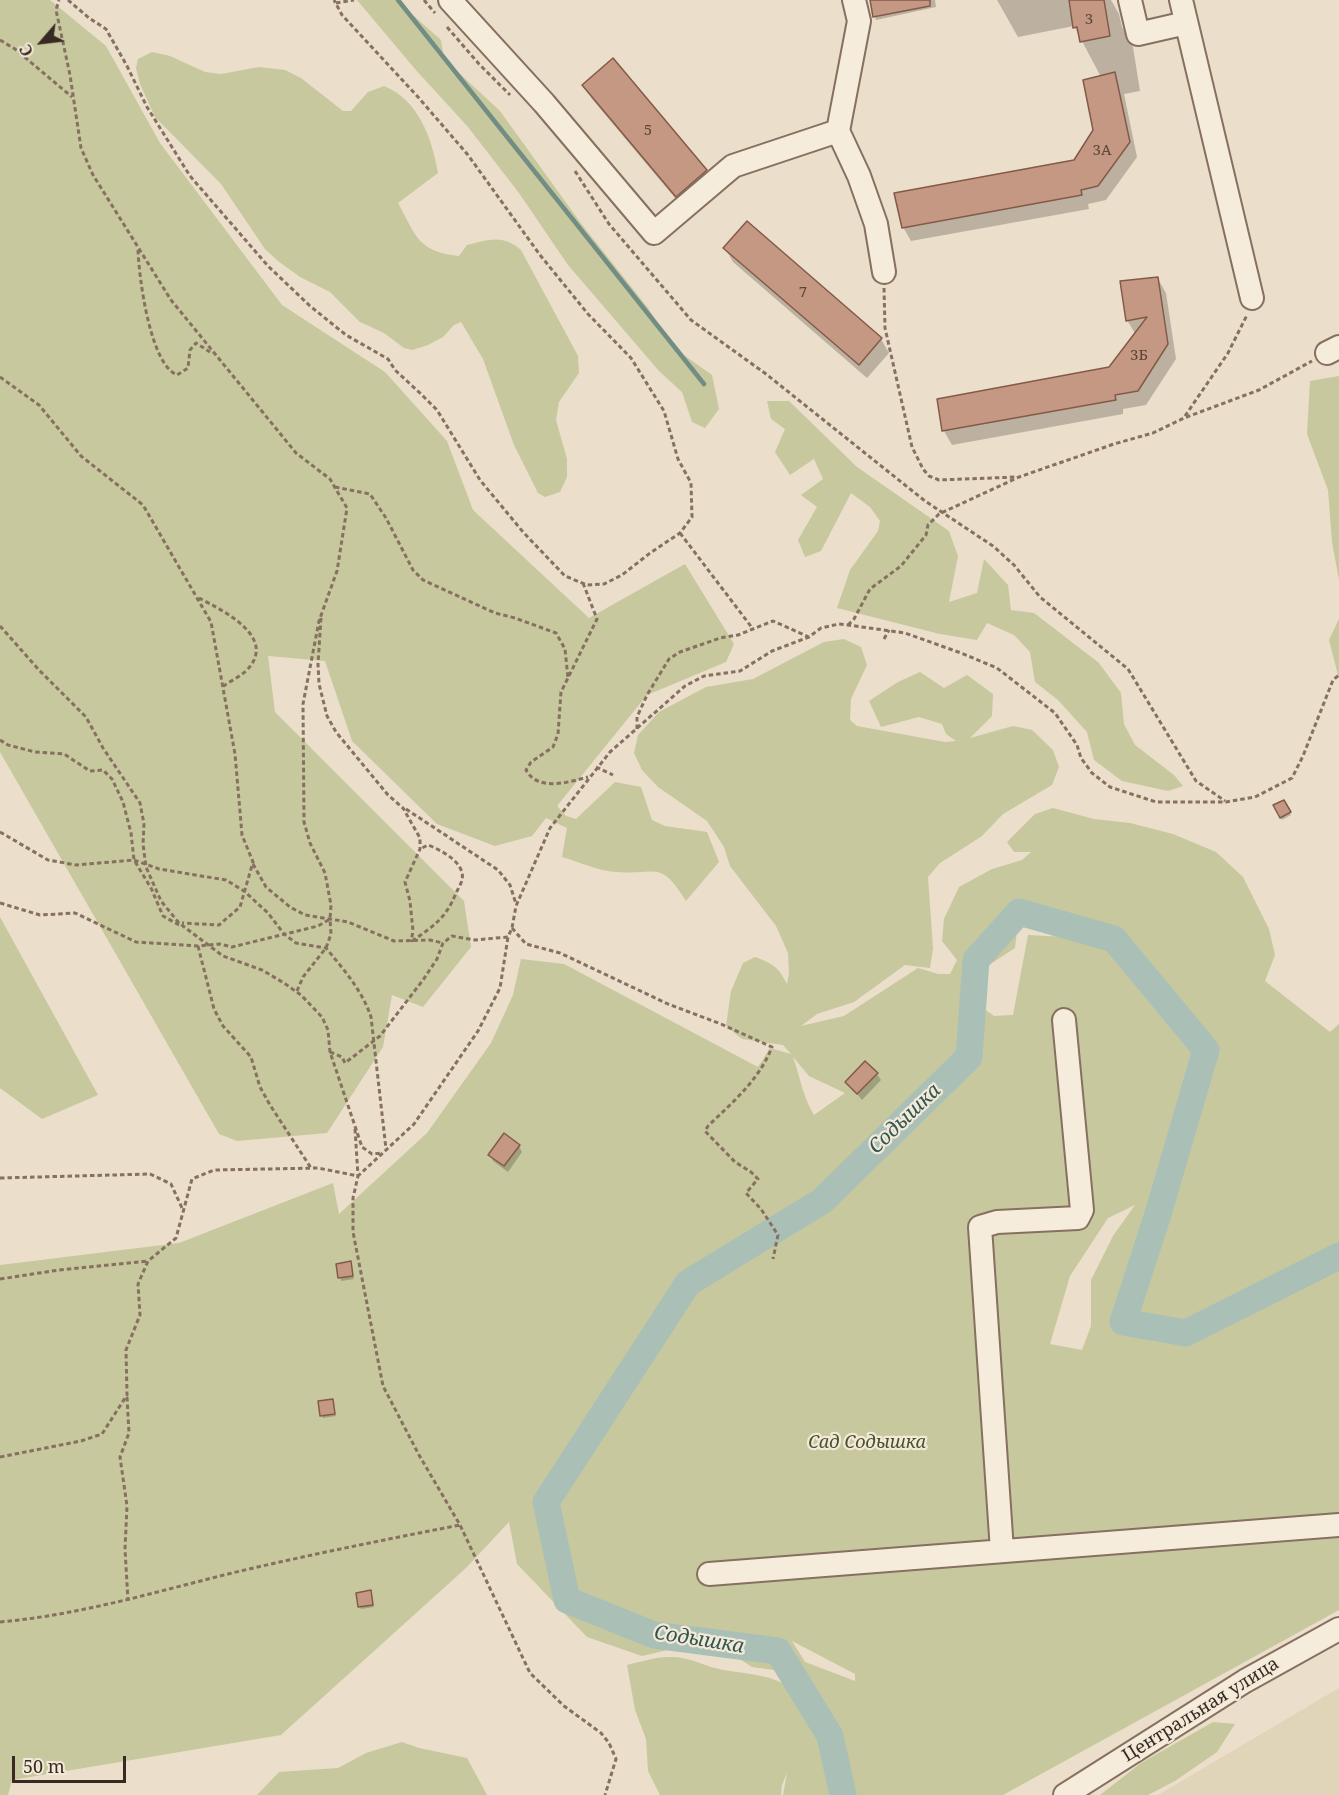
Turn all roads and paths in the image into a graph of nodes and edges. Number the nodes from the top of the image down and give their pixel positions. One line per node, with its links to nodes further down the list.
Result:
1 (59, 0): 14 (path)
2 (68, 0): 28 (path)
3 (354, 0): 8 (path)
4 (424, 0): 9 (path)
5 (854, 0): 15 (street)
6 (1130, 0): 10 (street)
7 (1181, 0): 10 (street)
8 (335, 1): 27 (path)
9 (444, 8): 15 (street)
10 (1186, 23): 19 (street)
11 (445, 24): 13 (path)
12 (0, 40): 14 (path)
13 (511, 97)
14 (73, 98): 17 (path)
15 (838, 131): 18 (street)
16 (570, 164): 26 (path)
17 (138, 249): 21 (path); 21 (path)
18 (884, 272): 24 (path)
19 (1252, 298): 23 (path)
20 (1333, 350): 23 (path)
21 (214, 355): 25 (path)
22 (0, 377): 29 (path)
23 (1184, 418): 24 (path)
24 (1019, 477): 26 (path)
25 (334, 487): 30 (path); 38 (path)
26 (942, 512): 31 (path); 45 (path)
27 (680, 533): 28 (path); 33 (path)
28 (583, 583): 38 (path)
29 (197, 597): 39 (path); 39 (path)
30 (321, 614): 46 (path); 55 (path)
31 (848, 625): 34 (path); 35 (path)
32 (0, 626): 51 (path)
33 (753, 629): 35 (path); 40 (path)
34 (889, 630): 36 (path); 45 (path)
35 (809, 637): 40 (path)
36 (884, 639)
37 (1339, 675): 45 (path)
38 (568, 678): 44 (path)
39 (222, 687): 50 (path)
40 (637, 729): 42 (path)
41 (0, 740): 49 (path)
42 (596, 767): 43 (path); 44 (path)
43 (613, 775)
44 (588, 777): 54 (path)
45 (1226, 802)
46 (403, 808): 48 (path); 54 (path)
47 (0, 832): 49 (path)
48 (420, 849): 61 (path); 61 (path)
49 (134, 860): 51 (path); 58 (path)
50 (253, 862): 52 (path); 55 (path)
51 (146, 864): 52 (path); 56 (path)
52 (244, 891): 56 (path); 59 (path)
53 (0, 903): 64 (path)
54 (516, 906): 57 (path)
55 (330, 919): 59 (path); 61 (path); 65 (path)
56 (179, 923): 58 (path)
57 (512, 928): 60 (path); 76 (path)
58 (189, 931): 63 (path)
59 (284, 934): 63 (path); 65 (path)
60 (508, 937): 62 (path); 71 (path)
61 (411, 942): 62 (path)
62 (443, 943): 68 (path)
63 (208, 945): 64 (path); 66 (path)
64 (198, 946): 72 (path)
65 (326, 948): 66 (path); 68 (path)
66 (296, 992): 69 (path)
67 (1064, 1020): 83 (street)
68 (373, 1042): 69 (path); 71 (path)
69 (330, 1052): 70 (path)
70 (355, 1129): 71 (path); 73 (path)
71 (385, 1151): 73 (path)
72 (312, 1168): 73 (path); 75 (path)
73 (358, 1176): 81 (path)
74 (0, 1178): 75 (path)
75 (183, 1209): 77 (path)
76 (773, 1259)
77 (148, 1261): 78 (path); 79 (path)
78 (0, 1279)
79 (127, 1395): 80 (path); 85 (path)
80 (0, 1457)
81 (460, 1525): 85 (path); 88 (path)
82 (1339, 1525): 83 (street)
83 (1002, 1551): 84 (street)
84 (709, 1574)
85 (128, 1601): 86 (path)
86 (0, 1623)
87 (1339, 1629): 89 (street, Центральная улица)
88 (605, 1795)
89 (1065, 1795)

